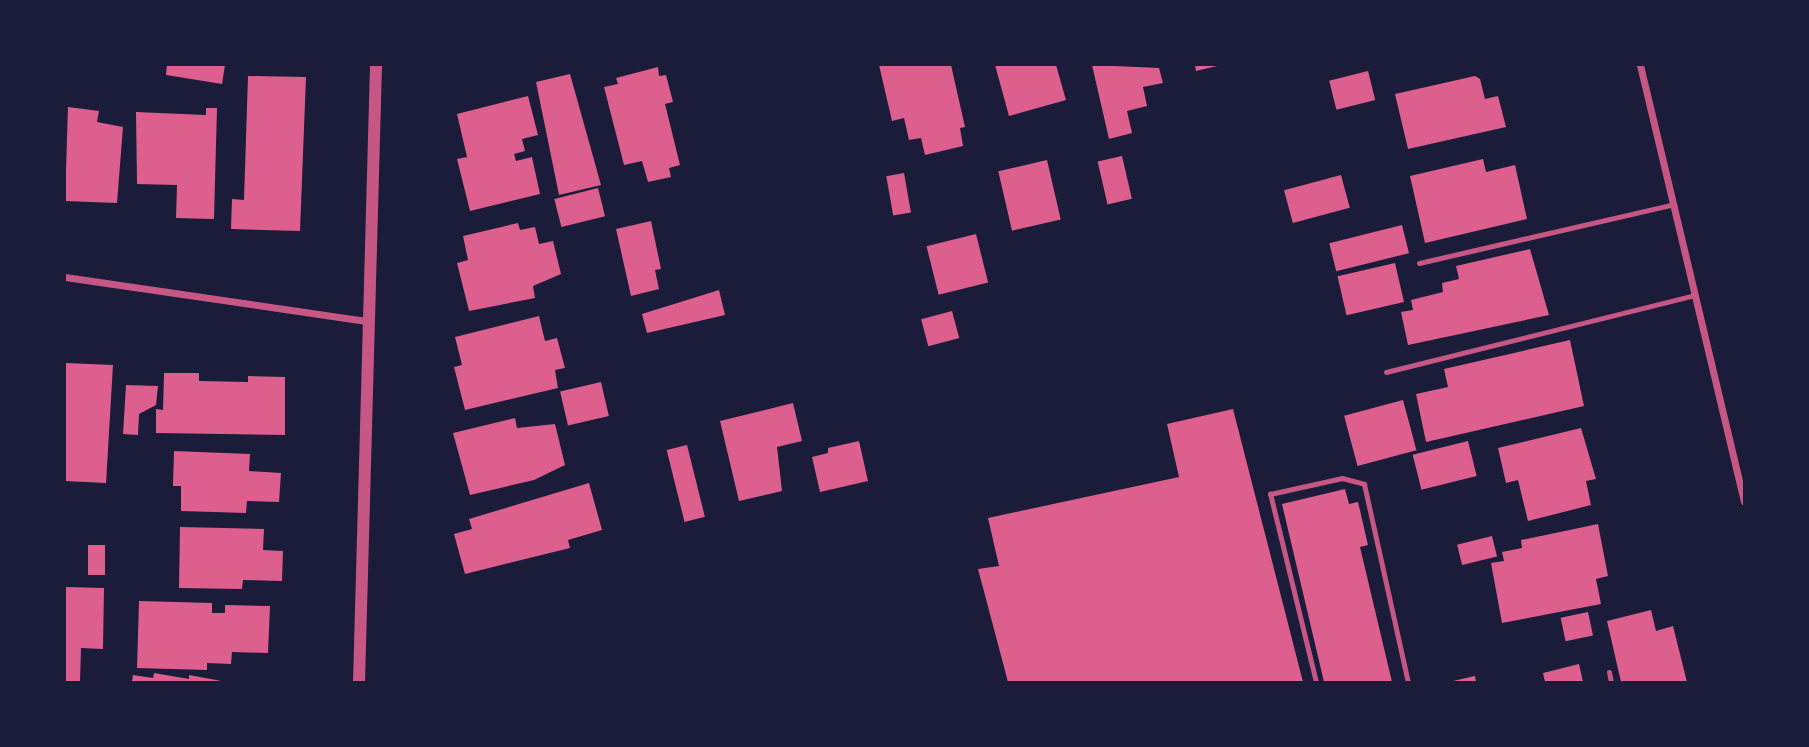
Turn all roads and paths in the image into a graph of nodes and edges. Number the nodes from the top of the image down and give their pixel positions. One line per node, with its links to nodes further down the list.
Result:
1 (376, 65): 7 (street)
2 (1640, 65): 3 (street)
3 (1674, 204): 4 (lane); 6 (street)
4 (1419, 263)
5 (65, 277): 7 (street)
6 (1695, 295): 8 (lane); 9 (street)
7 (368, 321): 11 (street)
8 (1386, 372)
9 (1744, 502)
10 (1609, 672): 14 (lane)
11 (359, 682)
12 (1316, 682): 13 (lane)
13 (1408, 682)
14 (1611, 682)

